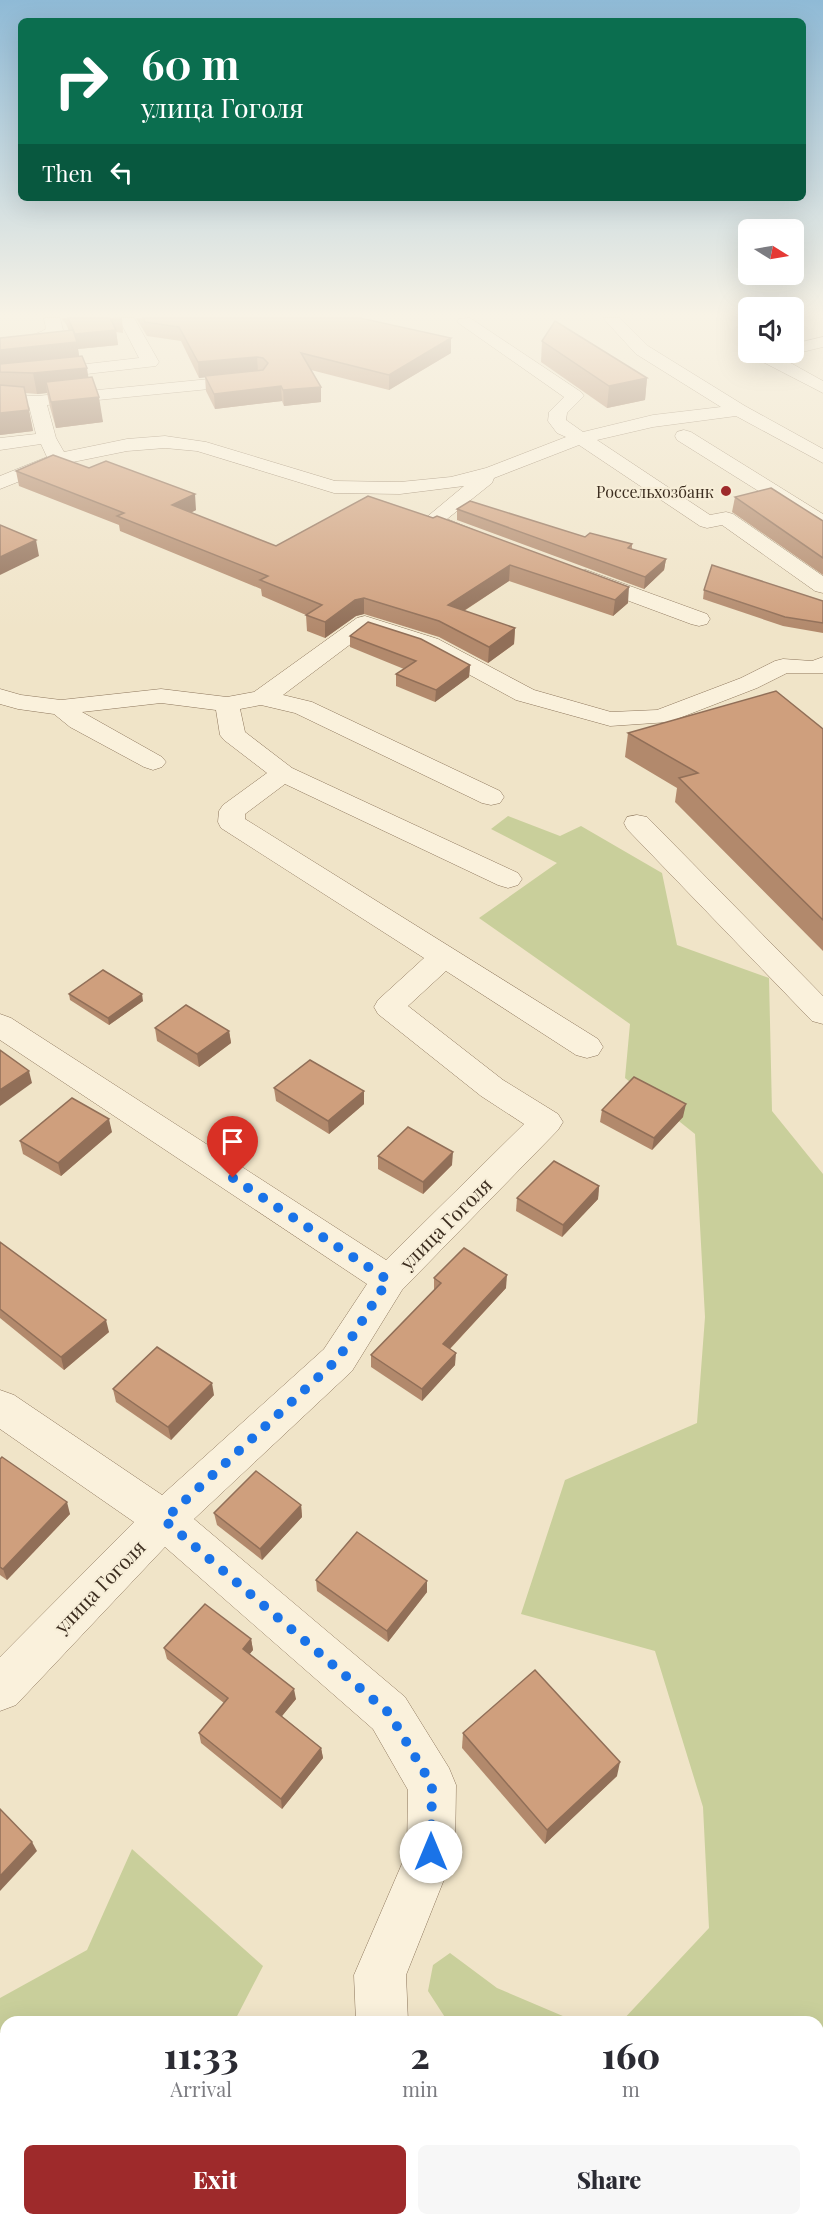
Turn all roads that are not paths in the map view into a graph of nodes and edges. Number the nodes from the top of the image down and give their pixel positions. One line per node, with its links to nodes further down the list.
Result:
1 (43, 422): 6 (street)
2 (556, 422): 7 (street)
3 (649, 422): 7 (street)
4 (760, 422): 9 (street)
5 (684, 436): 13 (street)
6 (47, 438): 8 (street); 10 (street)
7 (581, 438): 11 (street); 16 (street)
8 (0, 444)
9 (823, 458)
10 (58, 459): 11 (street); 12 (street)
11 (493, 472): 14 (street)
12 (0, 483)
13 (823, 524)
14 (488, 542)
15 (566, 570): 17 (street)
16 (823, 586)
17 (699, 619)
18 (821, 669): 20 (street)
19 (0, 696): 22 (street)
20 (261, 698): 21 (street); 25 (street)
21 (227, 704): 22 (street); 24 (street)
22 (61, 707): 23 (street)
23 (153, 762)
24 (283, 773): 27 (street); 28 (street)
25 (491, 796)
26 (637, 823): 29 (street)
27 (508, 879)
28 (444, 956): 31 (street); 32 (street, улица Гоголя)
29 (823, 1014)
30 (0, 1025): 32 (street)
31 (587, 1047)
32 (388, 1280): 34 (street, улица Гоголя)
33 (0, 1407): 34 (street)
34 (164, 1520): 35 (street, улица Гоголя); 36 (street)
35 (0, 1689)
36 (382, 2016)

